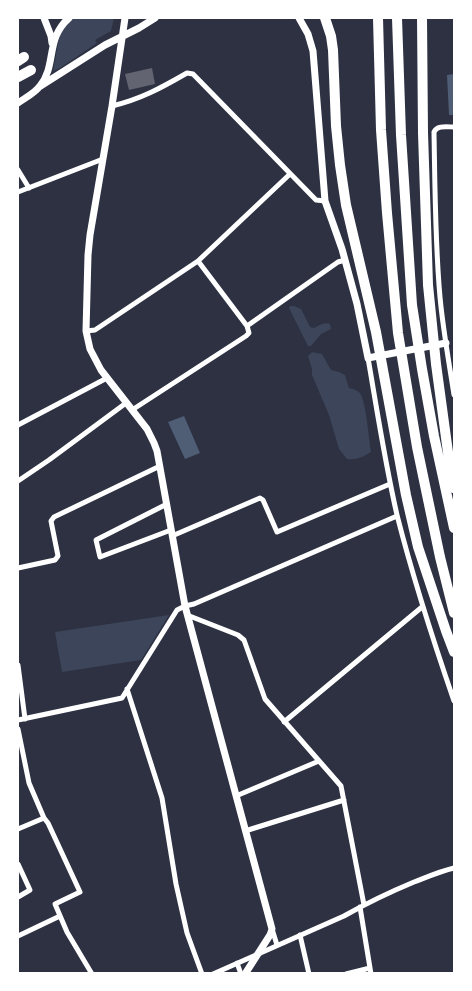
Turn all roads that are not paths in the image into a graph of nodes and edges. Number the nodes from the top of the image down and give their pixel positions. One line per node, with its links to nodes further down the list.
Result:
1 (44, 18): 11 (street)
2 (69, 18): 11 (street)
3 (124, 18): 10 (street)
4 (154, 18): 10 (street)
5 (299, 18): 23 (street)
6 (325, 18): 49 (highway)
7 (378, 18): 47 (highway)
8 (397, 18): 42 (highway)
9 (422, 18): 39 (highway)
10 (122, 36): 14 (street); 16 (street)
11 (52, 46): 14 (street)
12 (31, 70): 13 (highway)
13 (18, 77)
14 (39, 87): 15 (street)
15 (18, 102)
16 (112, 106): 18 (street); 20 (street)
17 (454, 127): 28 (street)
18 (103, 159): 21 (street); 27 (street)
19 (18, 170): 21 (street)
20 (290, 174): 23 (street); 25 (street)
21 (29, 188): 22 (street)
22 (18, 192)
23 (325, 201): 24 (street)
24 (345, 260): 26 (street); 30 (street)
25 (198, 261): 26 (street); 27 (street)
26 (247, 326): 34 (street)
27 (86, 332): 31 (street)
28 (446, 343): 29 (street); 30 (street); 32 (street)
29 (454, 345)
30 (368, 358): 38 (street)
31 (107, 378): 33 (street); 35 (street)
32 (454, 395)
33 (126, 403): 34 (street); 37 (street)
34 (132, 410): 36 (street)
35 (18, 426)
36 (160, 466): 40 (street); 44 (street)
37 (18, 481)
38 (390, 484): 41 (street); 43 (street)
39 (454, 488)
40 (167, 504): 43 (street); 43 (street)
41 (398, 516): 45 (street); 46 (street)
42 (454, 528)
43 (172, 533): 45 (street)
44 (18, 568)
45 (185, 606): 48 (street); 51 (street)
46 (422, 607): 52 (street); 55 (street)
47 (454, 613)
48 (187, 615): 55 (street); 58 (street)
49 (454, 652)
50 (18, 665): 53 (street)
51 (127, 689): 53 (street); 76 (street)
52 (454, 701)
53 (25, 719): 54 (street)
54 (18, 720)
55 (284, 722): 57 (street)
56 (18, 729): 60 (street)
57 (319, 761): 58 (street); 59 (street)
58 (236, 796): 62 (street)
59 (344, 800): 62 (street); 66 (street)
60 (44, 818): 61 (street); 67 (street)
61 (18, 828)
62 (245, 831): 68 (street)
63 (18, 864): 65 (street)
64 (454, 868): 66 (street)
65 (18, 897)
66 (362, 906): 69 (street); 74 (street)
67 (60, 916): 70 (street); 75 (street)
68 (272, 929): 71 (street); 72 (street)
69 (300, 935): 71 (street); 80 (street)
70 (18, 936)
71 (277, 945): 72 (street)
72 (258, 953): 73 (street); 79 (street)
73 (238, 963): 77 (street); 78 (street)
74 (370, 971): 81 (street)
75 (92, 974)
76 (202, 974)
77 (213, 974)
78 (241, 974)
79 (245, 974)
80 (309, 974)
81 (346, 974)

